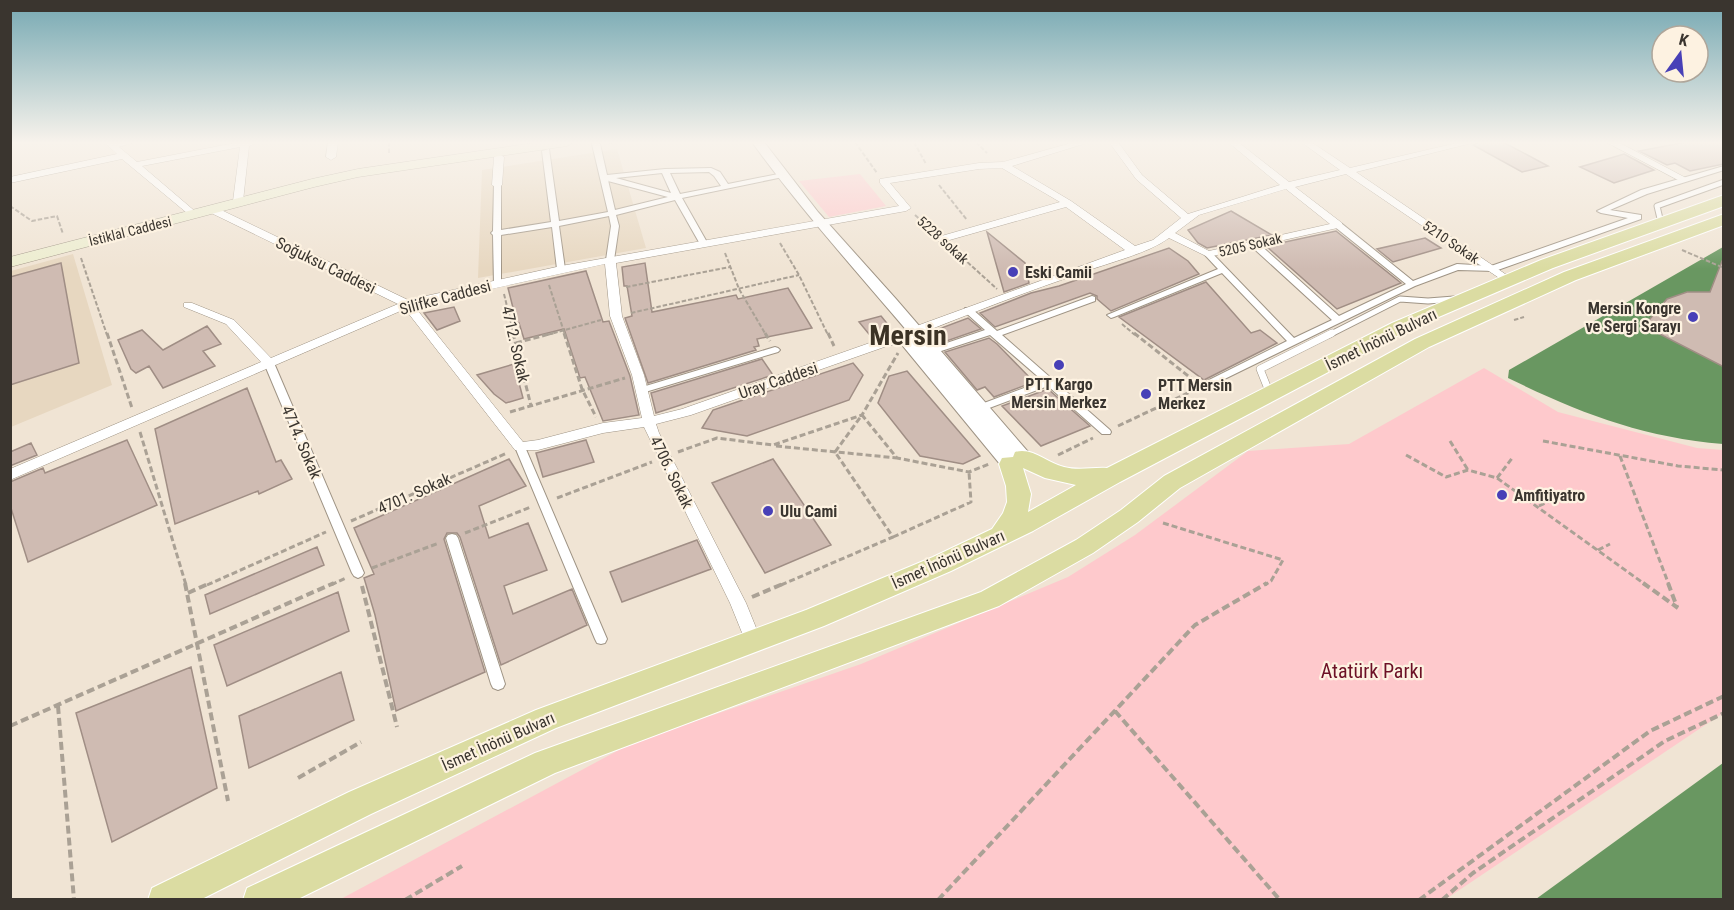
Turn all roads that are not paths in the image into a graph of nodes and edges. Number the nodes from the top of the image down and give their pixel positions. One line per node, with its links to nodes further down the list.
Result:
1 (157, 184): 26 (street)
2 (241, 184): 22 (street)
3 (309, 184): 22 (main road, İstiklal Caddesi)
4 (550, 184): 33 (street)
5 (607, 184): 27 (street)
6 (632, 184): 20 (street)
7 (671, 184): 20 (street)
8 (724, 184): 19 (street)
9 (738, 184): 19 (street)
10 (791, 184): 31 (street)
11 (887, 184): 24 (street, 5228 sokak)
12 (1036, 184): 23 (street)
13 (1148, 184): 28 (street)
14 (1366, 184): 45 (street, 5210 Sokak)
15 (1669, 184): 45 (street)
16 (1717, 184): 30 (lane)
17 (496, 185): 34 (street, 4712. Sokak)
18 (1288, 185): 28 (street, Uray Caddesi); 32 (street)
19 (726, 187): 20 (street)
20 (677, 197): 27 (street); 37 (street)
21 (1724, 200): 30 (main road, İsmet İnönü Bulvarı)
22 (238, 201): 25 (main road, İstiklal Caddesi)
23 (1068, 204): 36 (street); 39 (street)
24 (906, 208): 31 (street, Silifke Caddesi)
25 (211, 209): 26 (main road, İstiklal Caddesi); 49 (street, Soğuksu Caddesi)
26 (192, 215): 42 (main road, İstiklal Caddesi)
27 (613, 215): 33 (street); 41 (street)
28 (1187, 218): 35 (street, Uray Caddesi)
29 (1724, 219): 77 (main road, İsmet İnönü Bulvarı)
30 (1661, 223): 45 (main road, İsmet İnönü Bulvarı)
31 (822, 224): 37 (street, Silifke Caddesi); 55 (street)
32 (1338, 225): 38 (street, 5205 Sokak); 47 (street)
33 (555, 226): 34 (street); 43 (street)
34 (495, 233): 46 (street, 4712. Sokak)
35 (1167, 234): 39 (street, Uray Caddesi); 40 (street, 5205 Sokak)
36 (942, 239)
37 (704, 244): 41 (street, Silifke Caddesi)
38 (1254, 244): 40 (street, 5205 Sokak); 53 (street)
39 (1134, 251): 51 (street, Uray Caddesi)
40 (1208, 254): 44 (street)
41 (610, 260): 43 (street, Silifke Caddesi); 62 (street, 4706. Sokak)
42 (10, 262)
43 (561, 269): 46 (street, Silifke Caddesi)
44 (1223, 270): 52 (street); 56 (street)
45 (1500, 274): 47 (street); 69 (main road, İsmet İnönü Bulvarı)
46 (499, 283): 49 (street, Silifke Caddesi)
47 (1412, 284): 53 (street)
48 (1092, 299): 54 (street)
49 (407, 304): 59 (street, Silifke Caddesi); 66 (street, Soğuksu Caddesi)
50 (188, 305): 59 (street, 4714. Sokak)
51 (968, 310): 54 (street); 55 (street, Uray Caddesi)
52 (1111, 315)
53 (1338, 320): 56 (street)
54 (994, 333): 58 (street); 60 (street)
55 (910, 335): 58 (street); 64 (street, Uray Caddesi); 67 (street)
56 (1293, 342): 61 (street)
57 (775, 350): 62 (street)
58 (932, 351): 63 (street)
59 (269, 363): 68 (street, Silifke Caddesi); 72 (street, 4714. Sokak)
60 (1051, 382): 63 (street); 65 (street)
61 (1202, 387)
62 (642, 390): 64 (street, 4706. Sokak)
63 (980, 408): 67 (street)
64 (649, 422): 66 (street); 74 (street, 4706. Sokak)
65 (1106, 432)
66 (520, 447): 73 (street)
67 (1012, 460): 69 (main road); 70 (main road)
68 (10, 475)
69 (1112, 476): 70 (main road, İsmet İnönü Bulvarı)
70 (1001, 536): 74 (main road, İsmet İnönü Bulvarı)
71 (452, 538): 75 (street)
72 (358, 573)
73 (601, 639)
74 (753, 640): 76 (main road, İsmet İnönü Bulvarı)
75 (498, 684)
76 (164, 900)
77 (259, 900)

